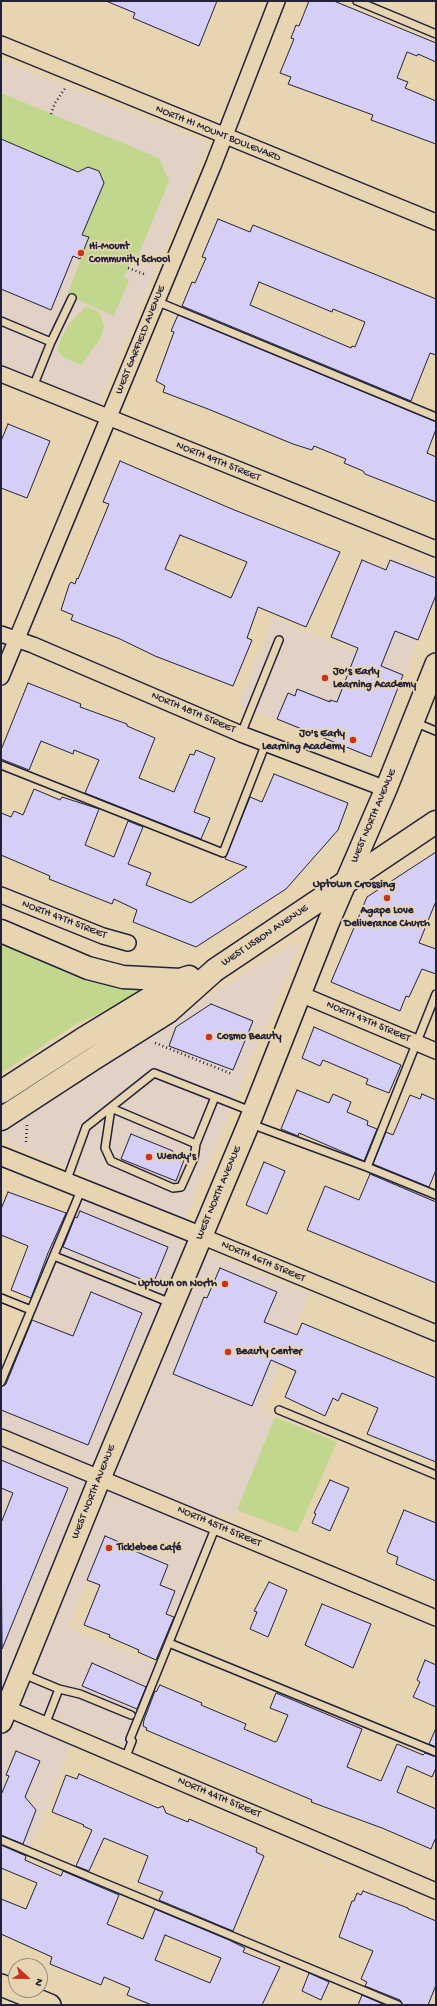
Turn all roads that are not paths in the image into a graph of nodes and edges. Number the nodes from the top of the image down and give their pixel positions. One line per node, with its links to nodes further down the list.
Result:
1 (277, 1): 5 (street, WEST GARFIELD AVENUE)
2 (357, 1): 3 (lane)
3 (436, 34)
4 (1, 44): 5 (street, NORTH HI MOUNT BOULEVARD)
5 (224, 137): 6 (street, NORTH HI MOUNT BOULEVARD); 8 (street, WEST GARFIELD AVENUE)
6 (436, 222)
7 (72, 298): 10 (lane)
8 (156, 301): 13 (lane); 14 (street, WEST GARFIELD AVENUE)
9 (1, 321): 10 (lane)
10 (51, 342): 12 (lane)
11 (1, 374): 12 (street, NORTH 49TH STREET)
12 (33, 387): 14 (street, NORTH 49TH STREET)
13 (436, 417)
14 (108, 418): 15 (street, NORTH 49TH STREET); 17 (street, WEST GARFIELD AVENUE)
15 (436, 549)
16 (1, 634): 17 (street, NORTH 48TH STREET)
17 (16, 639): 20 (street, WEST GARFIELD AVENUE); 23 (street, NORTH 48TH STREET)
18 (279, 640): 23 (lane)
19 (436, 664): 21 (main road, WEST NORTH AVENUE)
20 (1, 677)
21 (413, 721): 22 (lane); 26 (main road, WEST NORTH AVENUE)
22 (436, 731)
23 (241, 734): 24 (street, NORTH 48TH STREET)
24 (261, 741): 25 (lane); 26 (street, NORTH 48TH STREET)
25 (1, 765)
26 (386, 790): 28 (main road, WEST NORTH AVENUE)
27 (436, 822): 28 (main road, WEST LISBON AVENUE)
28 (345, 882): 32 (main road, WEST LISBON AVENUE); 34 (main road, WEST NORTH AVENUE)
29 (1, 895): 31 (street, NORTH 47TH STREET)
30 (1, 931): 33 (main road)
31 (128, 943)
32 (215, 970): 33 (main road, WEST LISBON AVENUE); 42 (main road, WEST LISBON AVENUE)
33 (180, 980): 38 (main road, WEST LISBON AVENUE)
34 (300, 994): 36 (street, NORTH 47TH STREET); 41 (main road, WEST NORTH AVENUE)
35 (436, 994): 36 (lane)
36 (416, 1042): 37 (street, NORTH 47TH STREET); 45 (lane)
37 (436, 1051)
38 (1, 1092)
39 (215, 1097): 40 (lane); 41 (lane); 43 (lane)
40 (111, 1108): 43 (lane); 43 (lane); 46 (lane)
41 (251, 1117): 45 (lane); 48 (main road, WEST NORTH AVENUE)
42 (1, 1119)
43 (196, 1144)
44 (2, 1160): 46 (street, NORTH 46TH STREET)
45 (367, 1167): 47 (lane)
46 (74, 1185): 48 (street, NORTH 46TH STREET); 49 (lane)
47 (436, 1195)
48 (201, 1236): 51 (main road, WEST NORTH AVENUE); 53 (street, NORTH 46TH STREET)
49 (54, 1256): 51 (lane); 52 (lane)
50 (1, 1298): 52 (lane)
51 (173, 1304): 58 (main road, WEST NORTH AVENUE)
52 (31, 1310): 54 (lane)
53 (436, 1333)
54 (1, 1382)
55 (279, 1410): 57 (lane)
56 (1, 1437): 58 (street, NORTH 45TH STREET)
57 (436, 1475)
58 (100, 1478): 59 (street, NORTH 45TH STREET); 62 (main road, WEST NORTH AVENUE)
59 (216, 1526): 60 (street, NORTH 45TH STREET); 61 (lane)
60 (436, 1618)
61 (169, 1642): 67 (lane); 68 (lane)
62 (21, 1673): 63 (lane); 64 (main road, WEST NORTH AVENUE)
63 (60, 1689): 65 (lane); 66 (lane)
64 (3, 1712): 66 (street, NORTH 44TH STREET)
65 (131, 1715)
66 (45, 1725): 68 (street, NORTH 44TH STREET)
67 (436, 1752)
68 (125, 1759): 70 (street, NORTH 44TH STREET)
69 (1, 1840): 73 (lane)
70 (436, 1891)
71 (1, 1985): 72 (main road)
72 (37, 2003)
73 (398, 2005)

